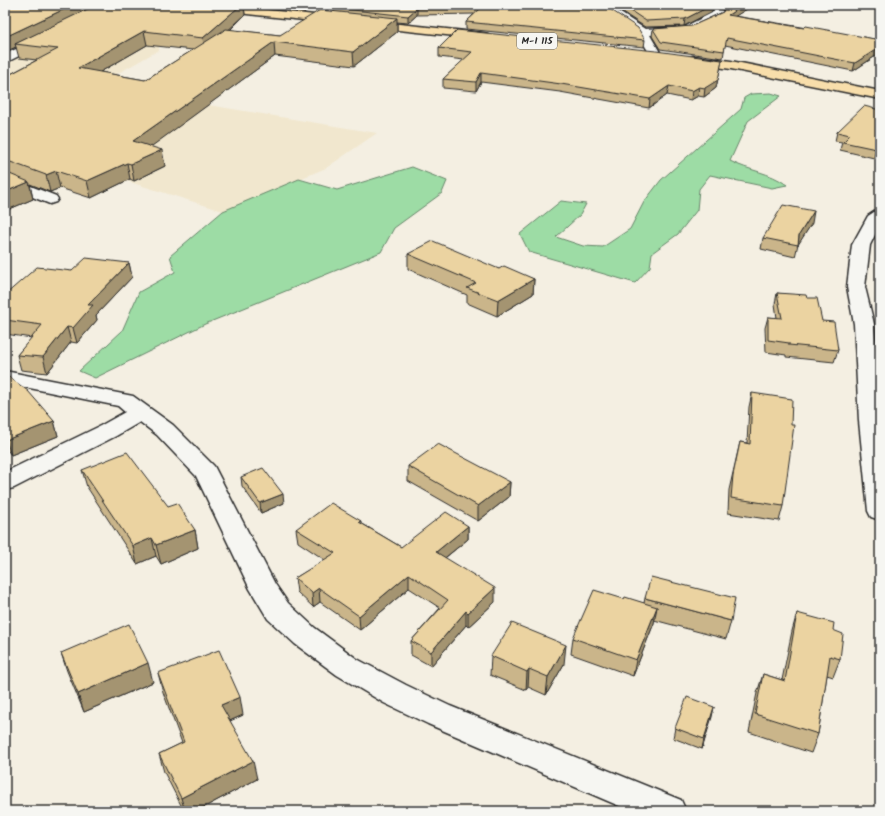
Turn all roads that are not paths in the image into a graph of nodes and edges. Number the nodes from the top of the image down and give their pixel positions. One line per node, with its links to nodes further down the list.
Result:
1 (191, 5): 6 (main road)
2 (601, 5): 4 (street)
3 (718, 11): 4 (street)
4 (643, 32): 8 (street)
5 (52, 36): 10 (street)
6 (496, 37)
7 (640, 52): 8 (main road)
8 (659, 54)
9 (685, 58): 11 (main road)
10 (5, 59)
11 (880, 95)
12 (5, 181): 13 (street)
13 (50, 200)
14 (880, 215): 18 (street)
15 (5, 377): 16 (street)
16 (141, 412): 17 (street); 19 (street)
17 (5, 482)
18 (880, 511)
19 (669, 811)

